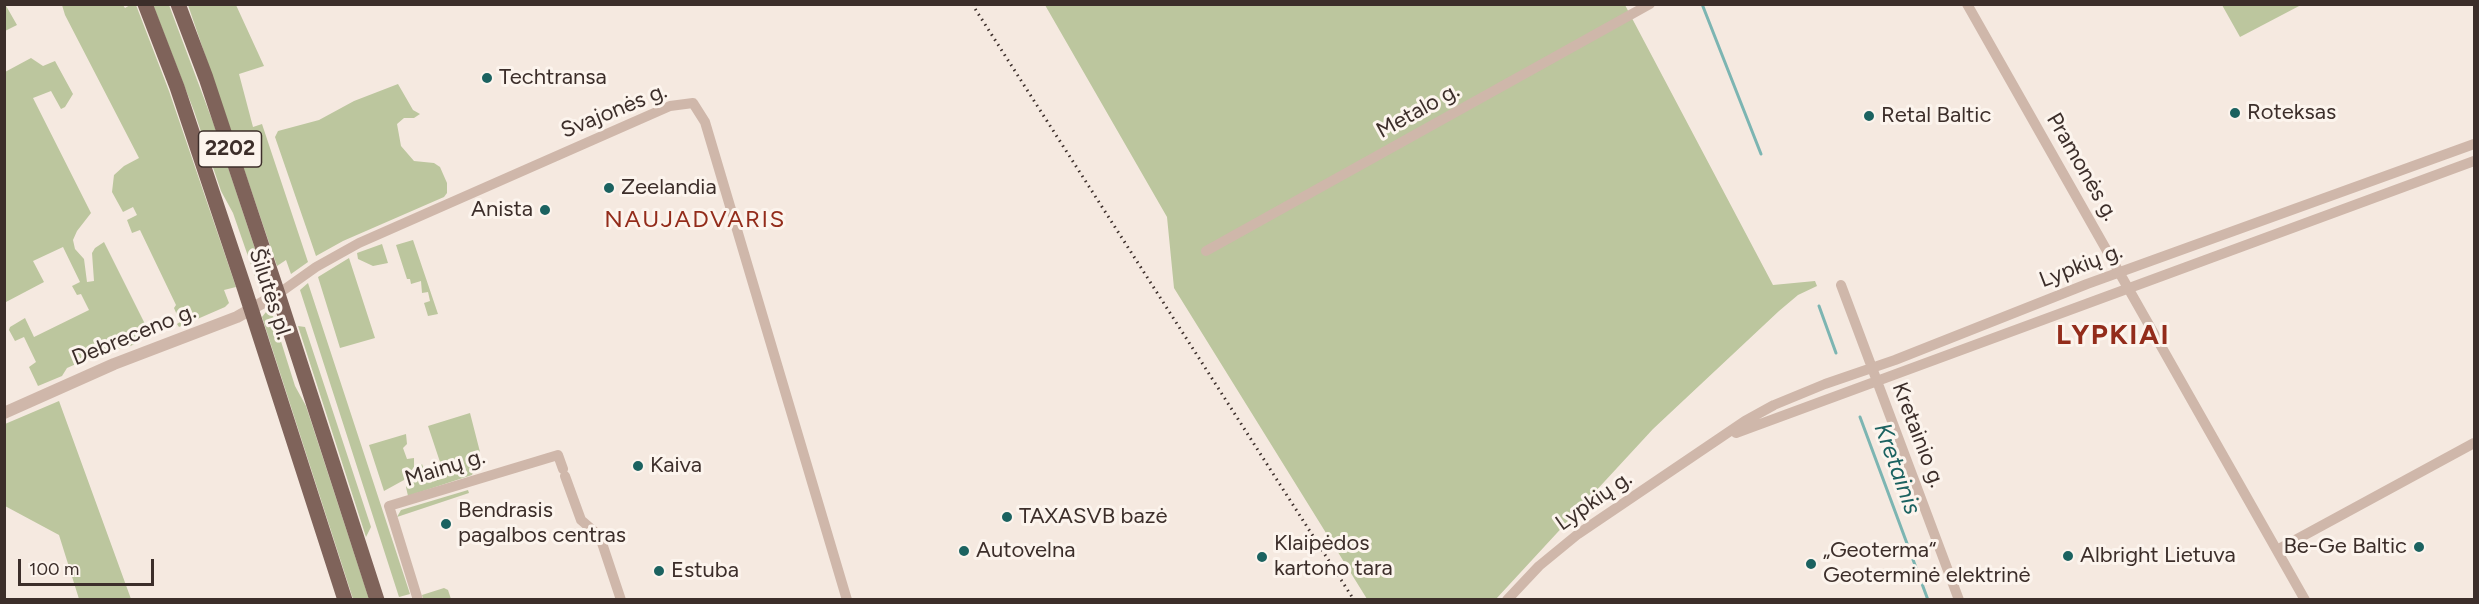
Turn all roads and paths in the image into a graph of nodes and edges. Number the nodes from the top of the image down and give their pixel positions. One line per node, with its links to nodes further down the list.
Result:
1 (145, 4): 12 (main road, Šilutės pl. / 2202)
2 (178, 4): 11 (main road, Šilutės pl. / 2202)
3 (1650, 4): 7 (street, Metalo g.)
4 (1967, 4): 8 (street, Pramonės g.)
5 (2475, 144): 8 (street, Lypkių g.)
6 (2475, 161): 10 (street, Lypkių g.)
7 (1206, 251)
8 (2119, 272): 10 (street, Pramonės g.); 13 (street, Lypkių g.)
9 (1840, 285): 13 (street, Kretainio g.)
10 (2129, 289): 14 (street, Lypkių g.); 18 (street, Pramonės g.)
11 (278, 294): 12 (street, Debreceno g.); 20 (main road, Šilutės pl. / 2202); 23 (street, Svajonės g.)
12 (252, 309): 15 (street, Debreceno g.); 19 (main road, Šilutės pl. / 2202)
13 (1873, 368): 14 (street, Kretainio g.); 17 (street, Lypkių g.)
14 (1877, 382): 17 (street, Lypkių g.); 25 (street, Kretainio g.)
15 (4, 413)
16 (2475, 443): 18 (street)
17 (1712, 445): 24 (street, Lypkių g.)
18 (2277, 550): 26 (street, Pramonės g.)
19 (345, 600)
20 (377, 600)
21 (418, 600): 22 (street, Mainų g.)
22 (621, 600)
23 (847, 600)
24 (1507, 600)
25 (1959, 600)
26 (2305, 600)

